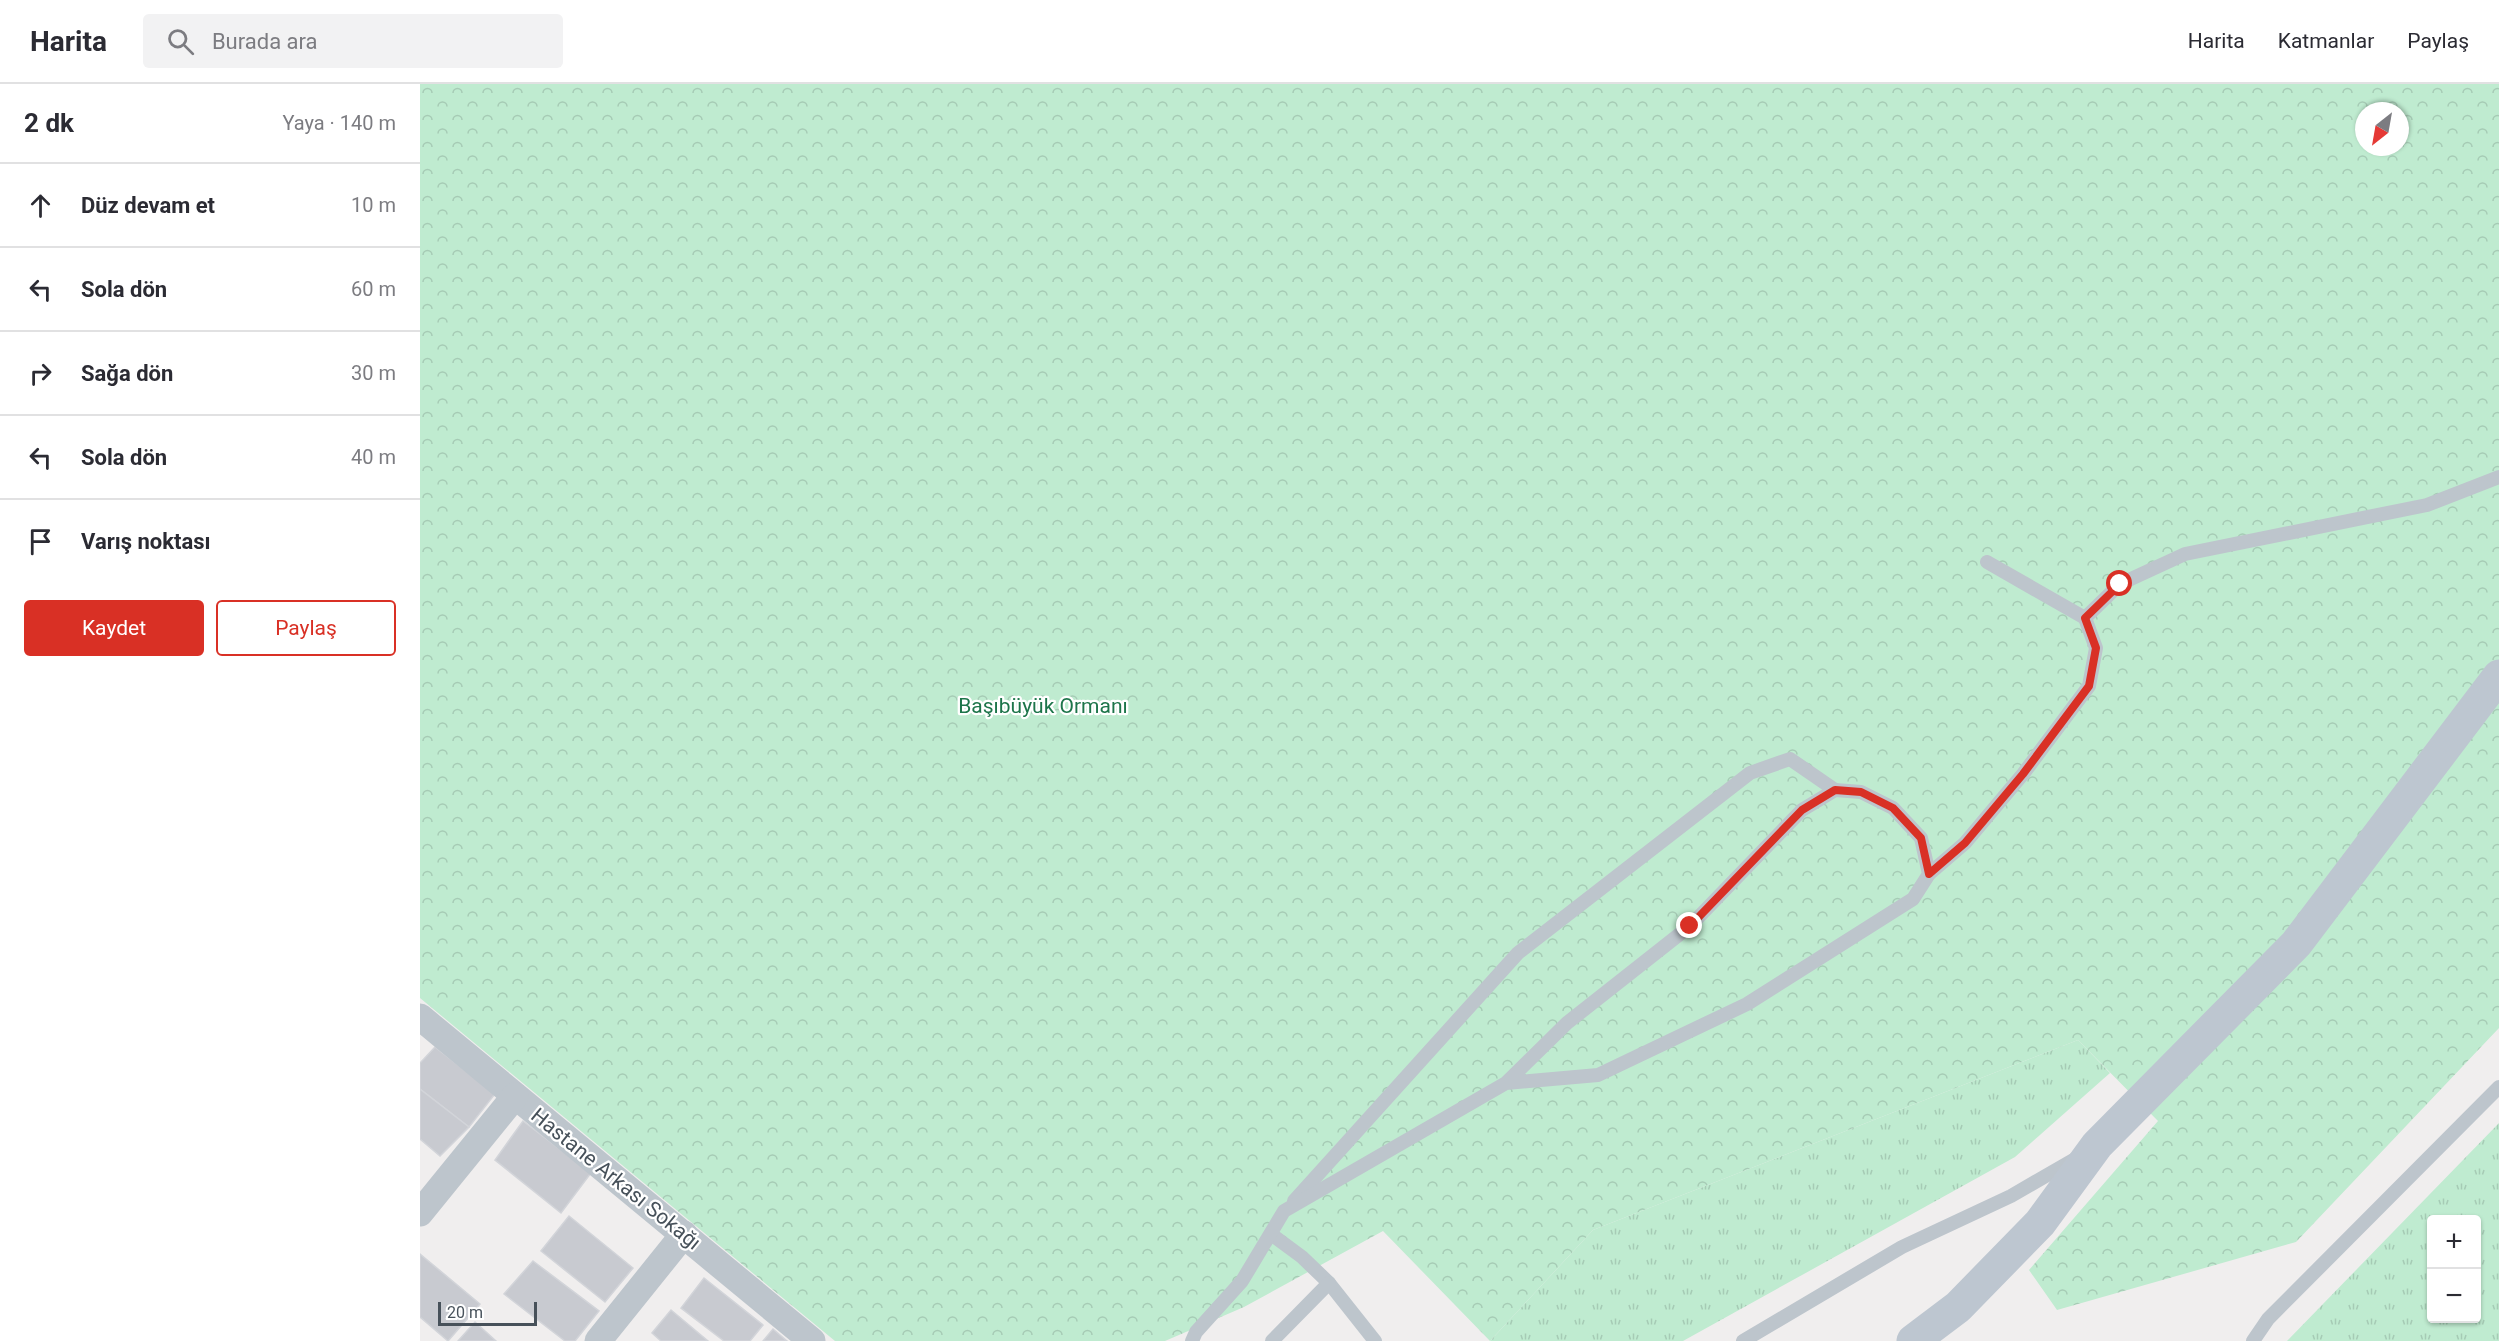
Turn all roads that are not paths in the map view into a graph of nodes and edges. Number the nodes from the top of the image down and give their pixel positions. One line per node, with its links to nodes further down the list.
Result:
1 (2499, 477): 3 (lane)
2 (1987, 562): 3 (lane)
3 (2085, 618): 7 (lane)
4 (2499, 676): 5 (main road)
5 (2487, 696): 12 (main road)
6 (1835, 790): 7 (lane); 9 (lane); 13 (lane)
7 (1929, 874): 9 (lane)
8 (420, 1017): 11 (street, Hastane Arkası Sokağı)
9 (1506, 1083): 13 (lane)
10 (2499, 1087): 25 (lane)
11 (515, 1096): 14 (street); 15 (street, Hastane Arkası Sokağı)
12 (2097, 1145): 18 (main road); 24 (lane)
13 (1284, 1211): 16 (lane)
14 (420, 1213)
15 (684, 1234): 19 (street); 20 (street, Hastane Arkası Sokağı)
16 (1270, 1234): 17 (lane); 21 (lane)
17 (1329, 1283): 22 (lane); 23 (lane)
18 (1926, 1336)
19 (598, 1341)
20 (812, 1341)
21 (1192, 1341)
22 (1272, 1341)
23 (1375, 1341)
24 (1743, 1341)
25 (2253, 1341)

